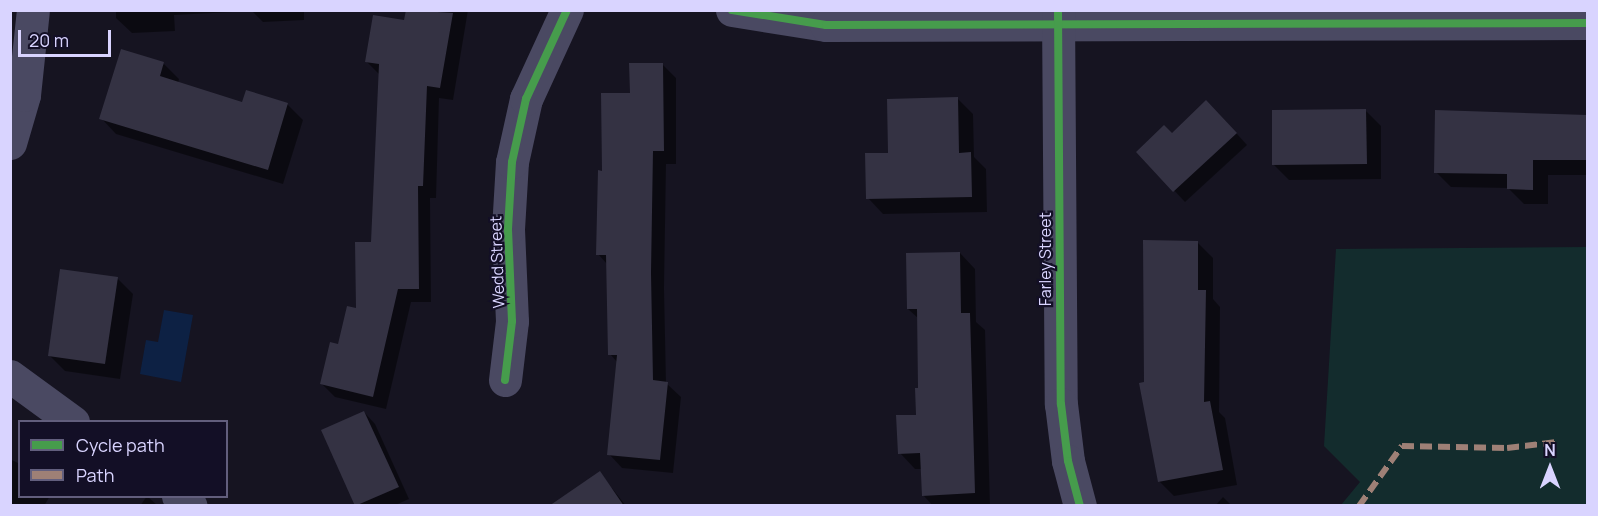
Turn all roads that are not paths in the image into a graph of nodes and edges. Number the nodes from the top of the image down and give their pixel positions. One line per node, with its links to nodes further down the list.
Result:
1 (33, 10): 6 (street)
2 (567, 10): 8 (street, Wedd Street)
3 (732, 10): 4 (street)
4 (1058, 17): 5 (street); 10 (street, Farley Street)
5 (1587, 23)
6 (10, 143)
7 (10, 376): 9 (street)
8 (506, 380)
9 (70, 420)
10 (1080, 506)

